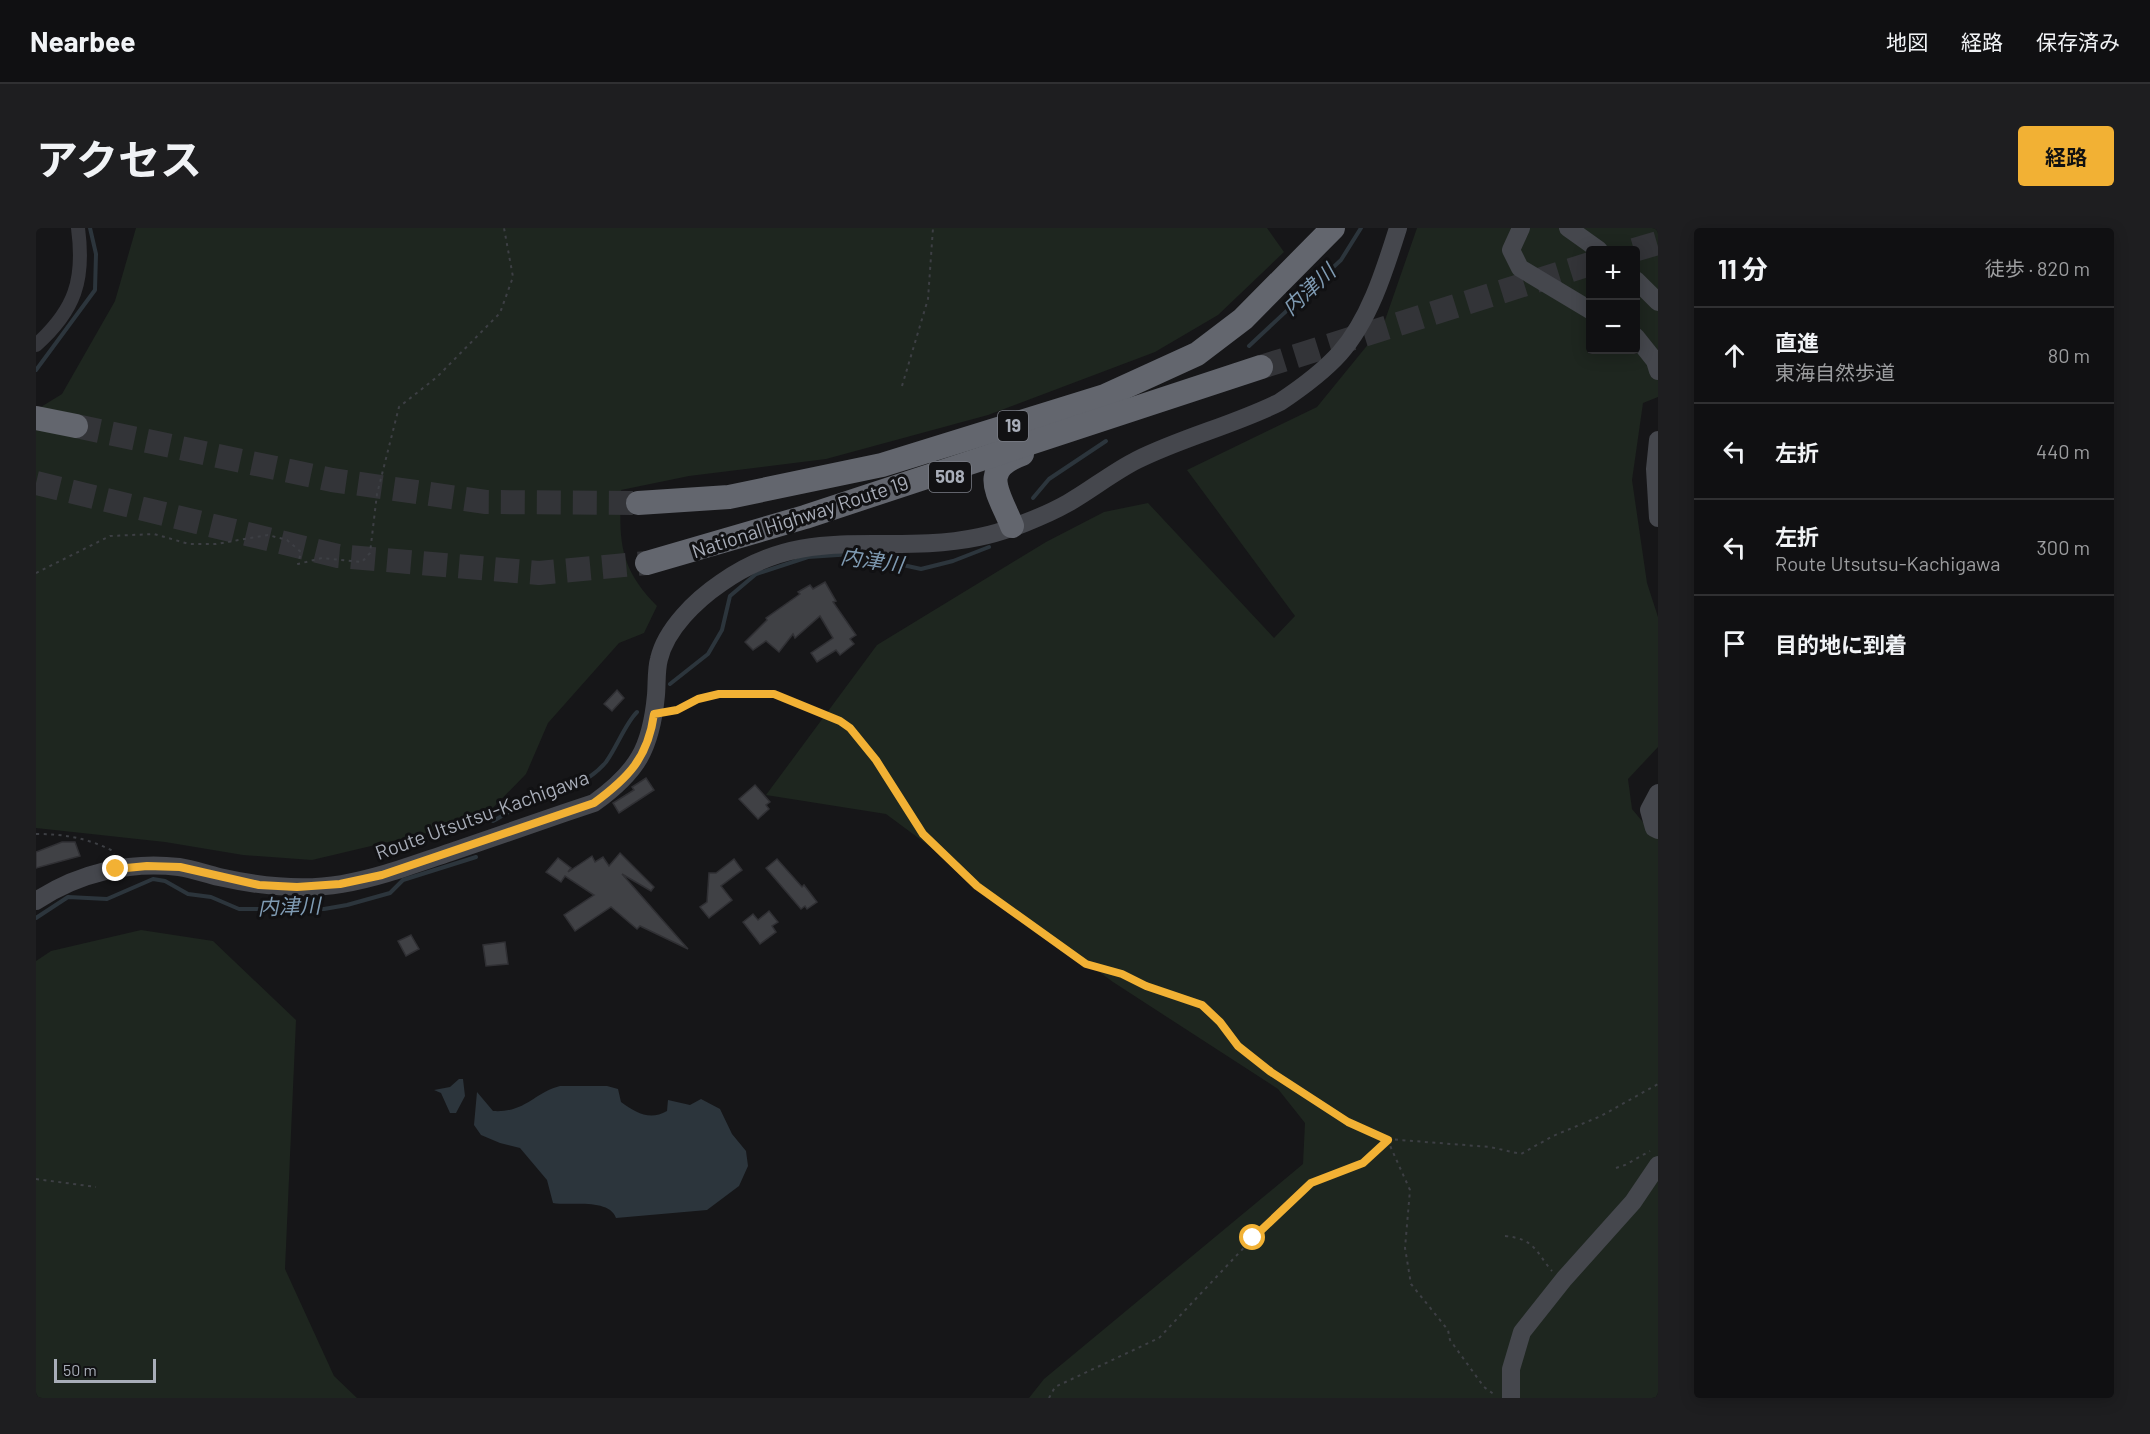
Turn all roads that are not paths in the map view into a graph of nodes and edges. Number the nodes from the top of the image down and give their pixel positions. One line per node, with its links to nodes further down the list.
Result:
1 (78, 228): 11 (street)
2 (1334, 228): 20 (highway, National Highway Route 19 / 19)
3 (1398, 228): 22 (main road, Route Utsutsu-Kachigawa)
4 (1521, 228): 9 (main road)
5 (1568, 228): 6 (main road)
6 (1593, 246)
7 (1640, 285): 8 (main road)
8 (1658, 302)
9 (1586, 308)
10 (1640, 343): 13 (main road)
11 (36, 345)
12 (1261, 367): 16 (highway, National Highway Route 19 / 19)
13 (1658, 371)
14 (36, 418): 15 (highway)
15 (76, 426)
16 (1077, 427): 18 (highway, 508); 19 (highway, National Highway Route 19 / 19)
17 (1658, 440): 21 (main road)
18 (994, 480): 19 (highway, 508); 22 (highway, 508)
19 (907, 482): 23 (highway, National Highway Route 19 / 19)
20 (638, 503)
21 (1658, 518)
22 (1012, 526): 26 (main road, Route Utsutsu-Kachigawa)
23 (647, 563)
24 (1658, 792): 25 (main road)
25 (1658, 830)
26 (36, 901)
27 (1656, 1157): 28 (main road)
28 (1511, 1398)

